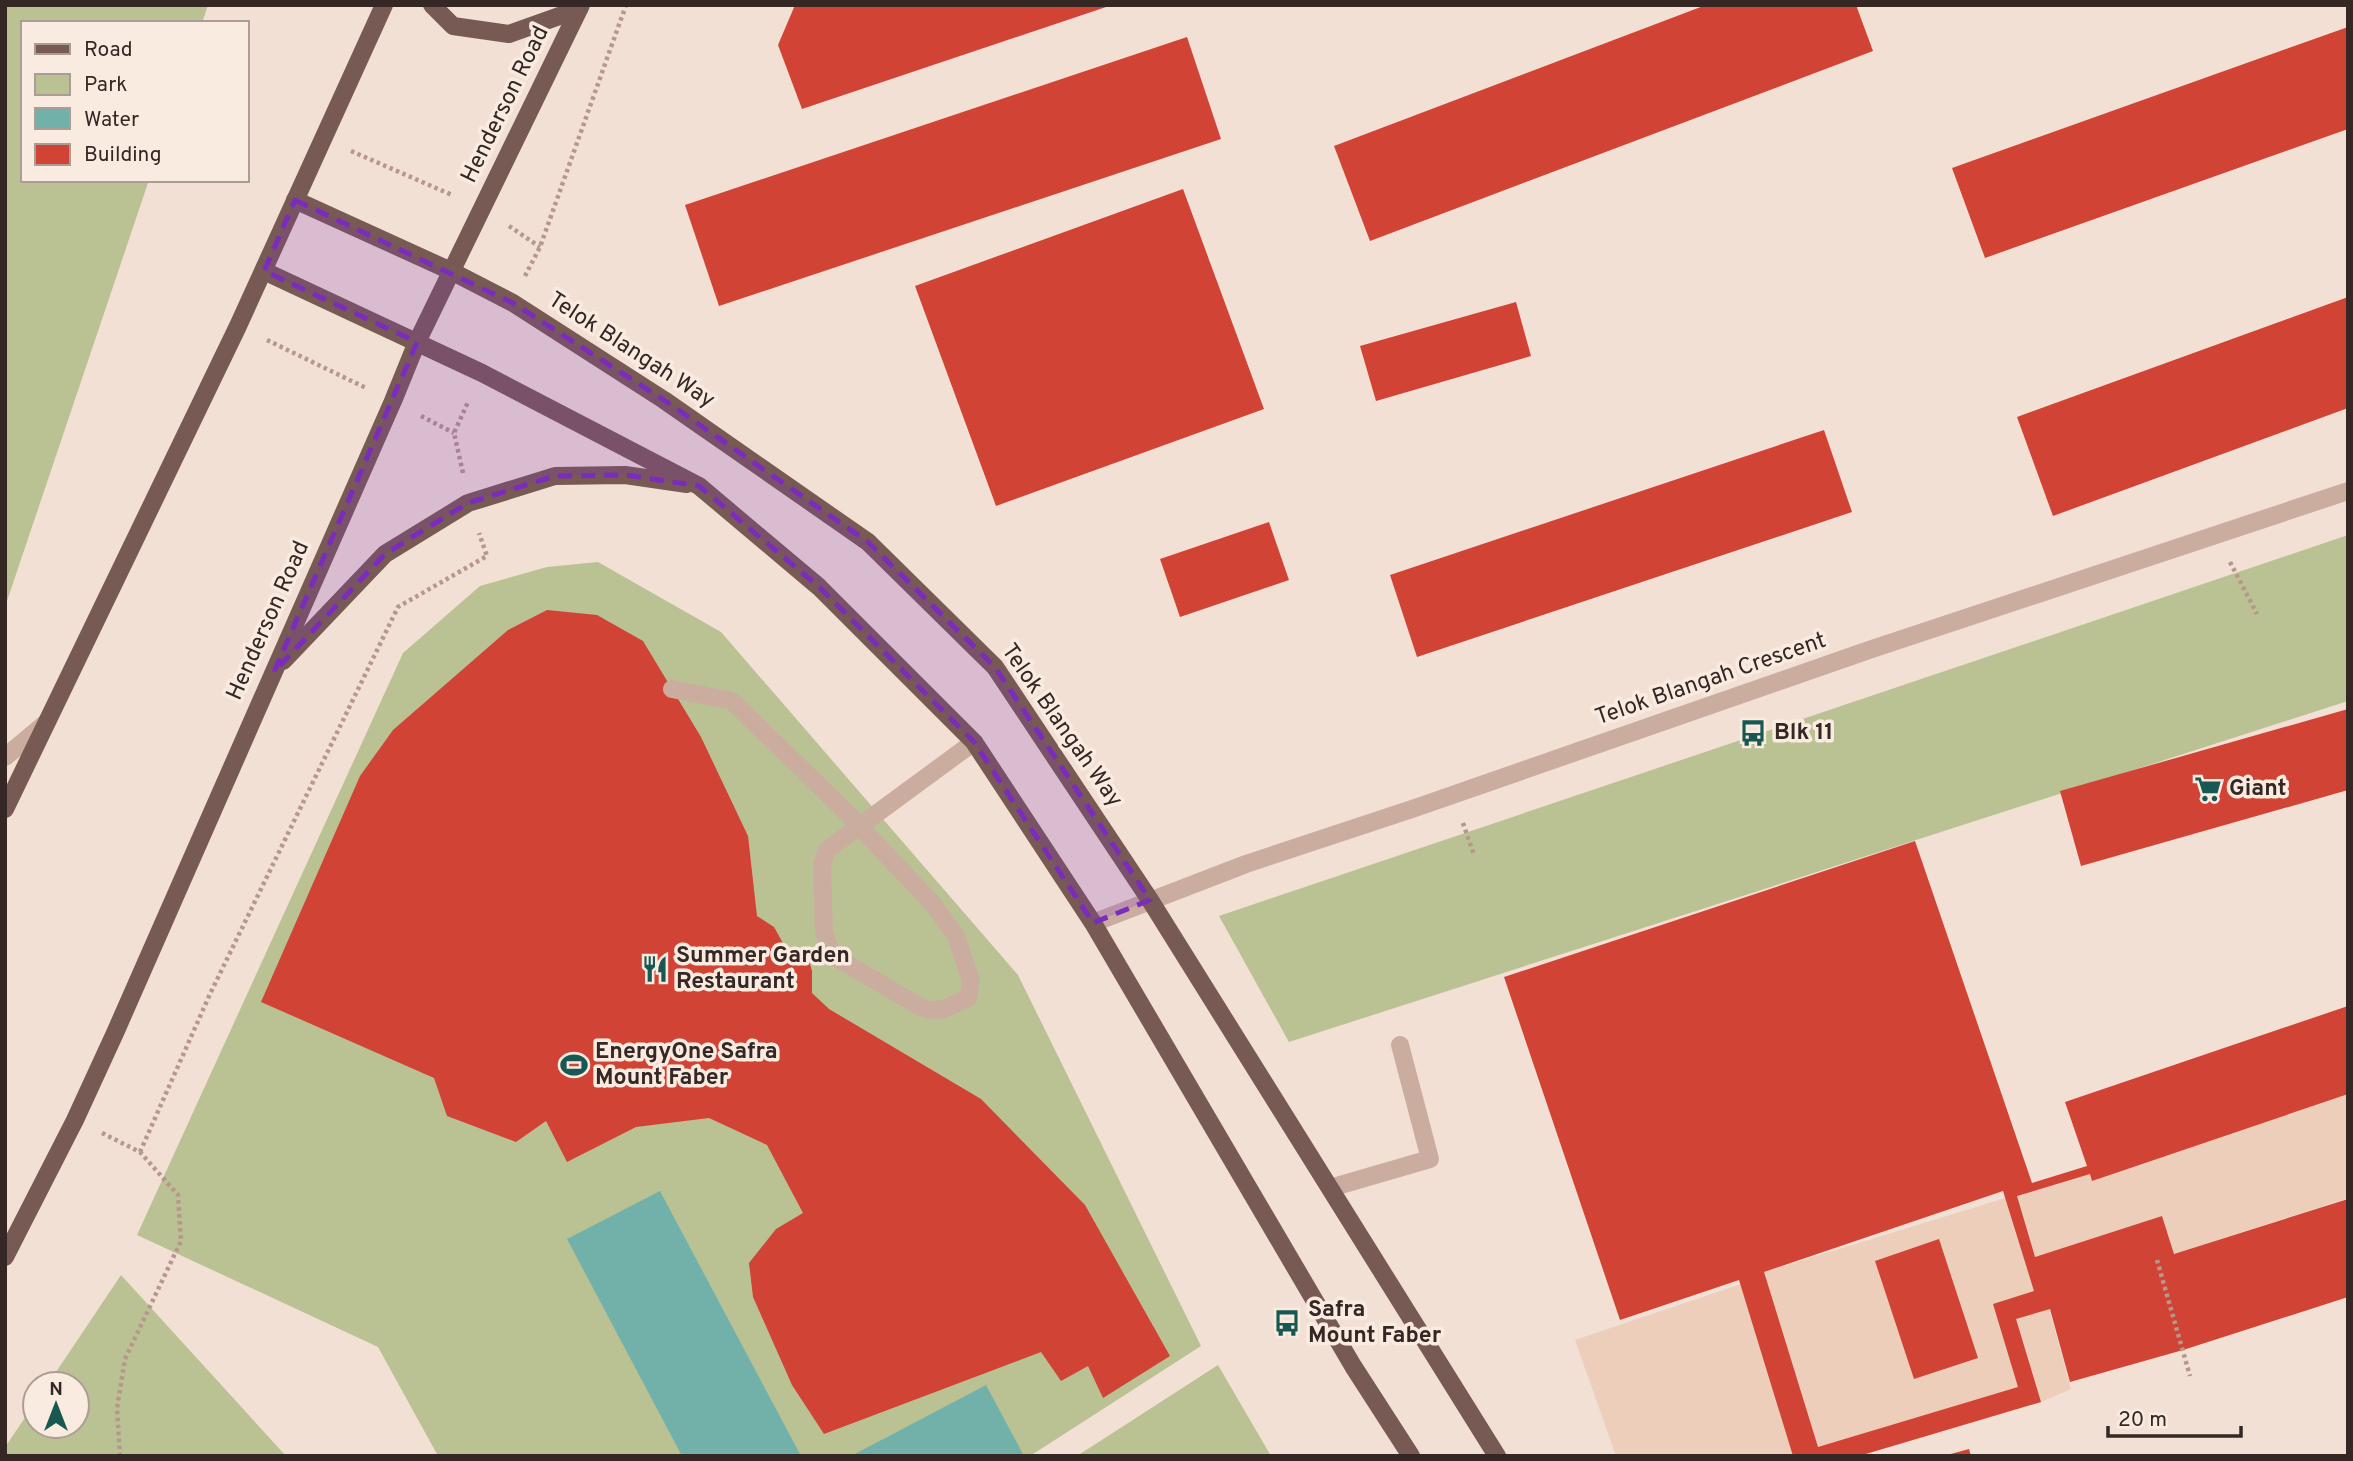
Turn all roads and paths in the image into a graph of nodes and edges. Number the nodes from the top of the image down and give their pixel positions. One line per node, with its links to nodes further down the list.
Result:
1 (384, 5): 5 (main road)
2 (432, 5): 4 (main road)
3 (626, 5): 8 (path)
4 (580, 7): 7 (main road, Henderson Road)
5 (324, 139): 6 (main road); 7 (path)
6 (295, 200): 10 (main road); 11 (main road, Telok Blangah Way)
7 (483, 208): 8 (path); 11 (main road, Henderson Road)
8 (540, 247): 9 (path)
9 (530, 267)
10 (264, 271): 12 (main road); 13 (main road)
11 (451, 271): 13 (main road, Henderson Road); 30 (main road, Telok Blangah Way)
12 (238, 326): 14 (path); 23 (main road)
13 (416, 342): 14 (main road, Henderson Road); 16 (main road)
14 (393, 401): 15 (path); 21 (main road, Henderson Road)
15 (454, 433)
16 (699, 486): 21 (main road); 24 (main road)
17 (2348, 491): 30 (street, Telok Blangah Crescent)
18 (476, 524): 34 (path)
19 (2229, 561): 20 (path)
20 (2257, 614)
21 (274, 672): 33 (main road, Henderson Road)
22 (672, 689): 27 (street)
23 (47, 722): 25 (street); 26 (main road)
24 (974, 742): 27 (street); 31 (main road)
25 (5, 757)
26 (5, 809)
27 (859, 827): 27 (street)
28 (1468, 837): 29 (path)
29 (1474, 855)
30 (1150, 900): 31 (street, Telok Blangah Crescent); 35 (main road, Telok Blangah Way)
31 (1093, 923): 40 (main road)
32 (1400, 1045): 35 (street)
33 (75, 1120): 34 (path); 36 (main road, Henderson Road)
34 (140, 1152): 39 (path)
35 (1330, 1188): 41 (main road, Telok Blangah Way)
36 (5, 1257)
37 (2157, 1260): 38 (path)
38 (2190, 1376)
39 (120, 1456)
40 (1411, 1456)
41 (1497, 1456)

